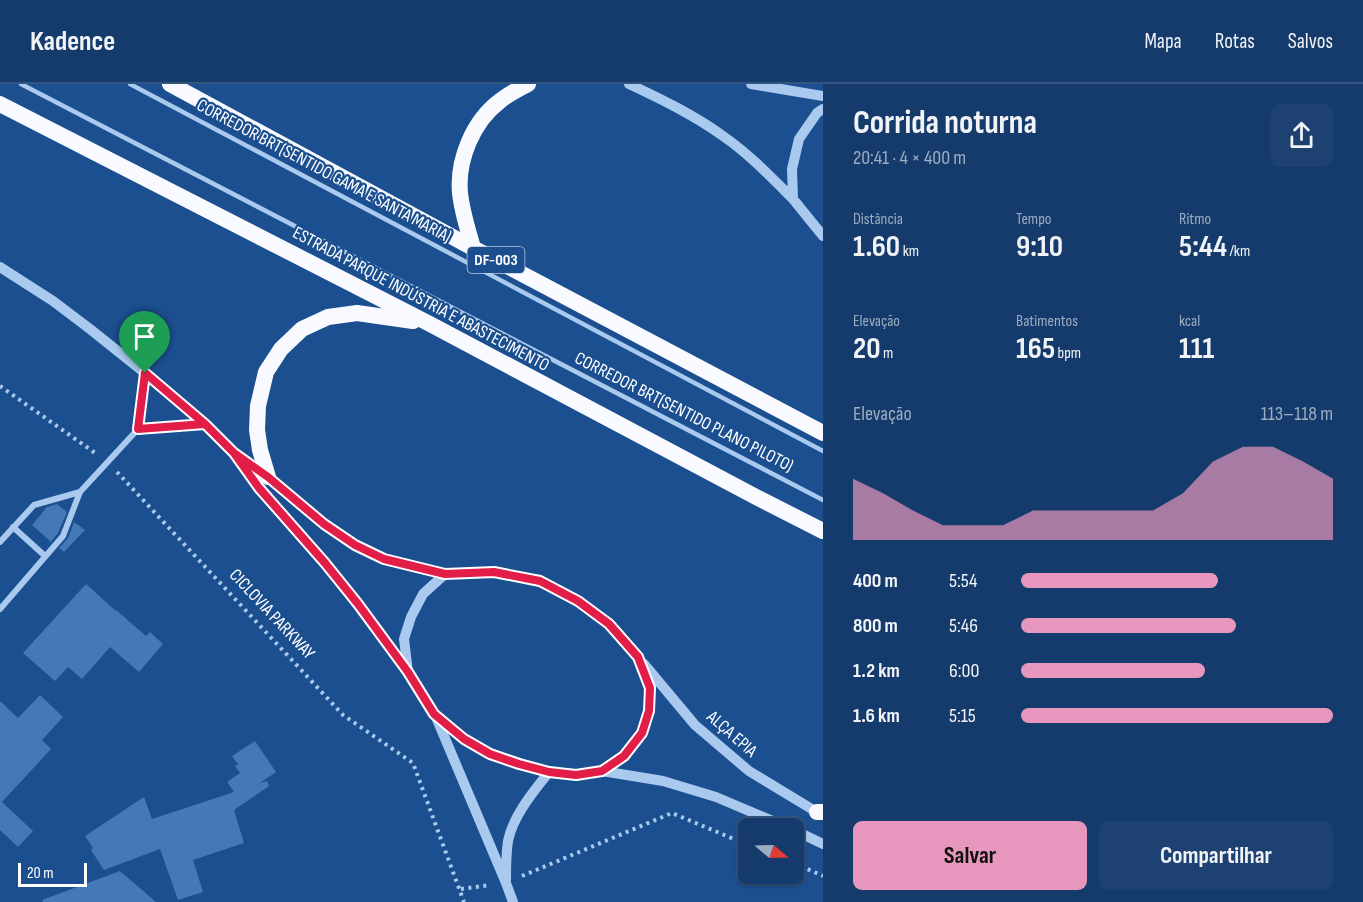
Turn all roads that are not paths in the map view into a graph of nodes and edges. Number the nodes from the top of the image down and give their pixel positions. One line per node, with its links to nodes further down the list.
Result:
1 (21, 84): 23 (lane, CORREDOR BRT(SENTIDO PLANO PILOTO))
2 (130, 84): 19 (lane, CORREDOR BRT(SENTIDO GAMA E SANTA MARIA))
3 (170, 84): 12 (highway, DF-003)
4 (528, 84): 12 (highway)
5 (629, 84): 10 (street)
6 (751, 84): 7 (street)
7 (823, 96)
8 (0, 104): 14 (highway, ESTRADA PARQUE INDÚSTRIA E ABASTECIMENTO)
9 (823, 109): 10 (street)
10 (793, 199): 11 (street)
11 (823, 236)
12 (473, 248): 18 (highway, DF-003)
13 (0, 267): 15 (street)
14 (428, 323): 21 (highway); 25 (highway, ESTRADA PARQUE INDÚSTRIA E ABASTECIMENTO)
15 (145, 373): 16 (street); 17 (street)
16 (205, 424): 17 (street); 20 (street)
17 (138, 429): 22 (street)
18 (823, 433)
19 (823, 451)
20 (234, 453): 21 (street); 31 (street)
21 (268, 477): 28 (street)
22 (80, 492): 24 (street); 27 (street)
23 (823, 500)
24 (13, 527): 26 (street); 27 (street)
25 (823, 531)
26 (0, 542)
27 (45, 556): 29 (street)
28 (445, 574): 30 (street, ALÇA EPIA); 31 (street)
29 (0, 609)
30 (638, 657): 33 (street); 35 (street, ALÇA EPIA)
31 (408, 672): 32 (street)
32 (434, 714): 34 (street); 39 (street)
33 (602, 771): 34 (street); 36 (street)
34 (549, 772): 39 (street)
35 (821, 813)
36 (766, 818)
37 (804, 835): 38 (street)
38 (823, 844)
39 (506, 883): 40 (street)
40 (512, 902)

